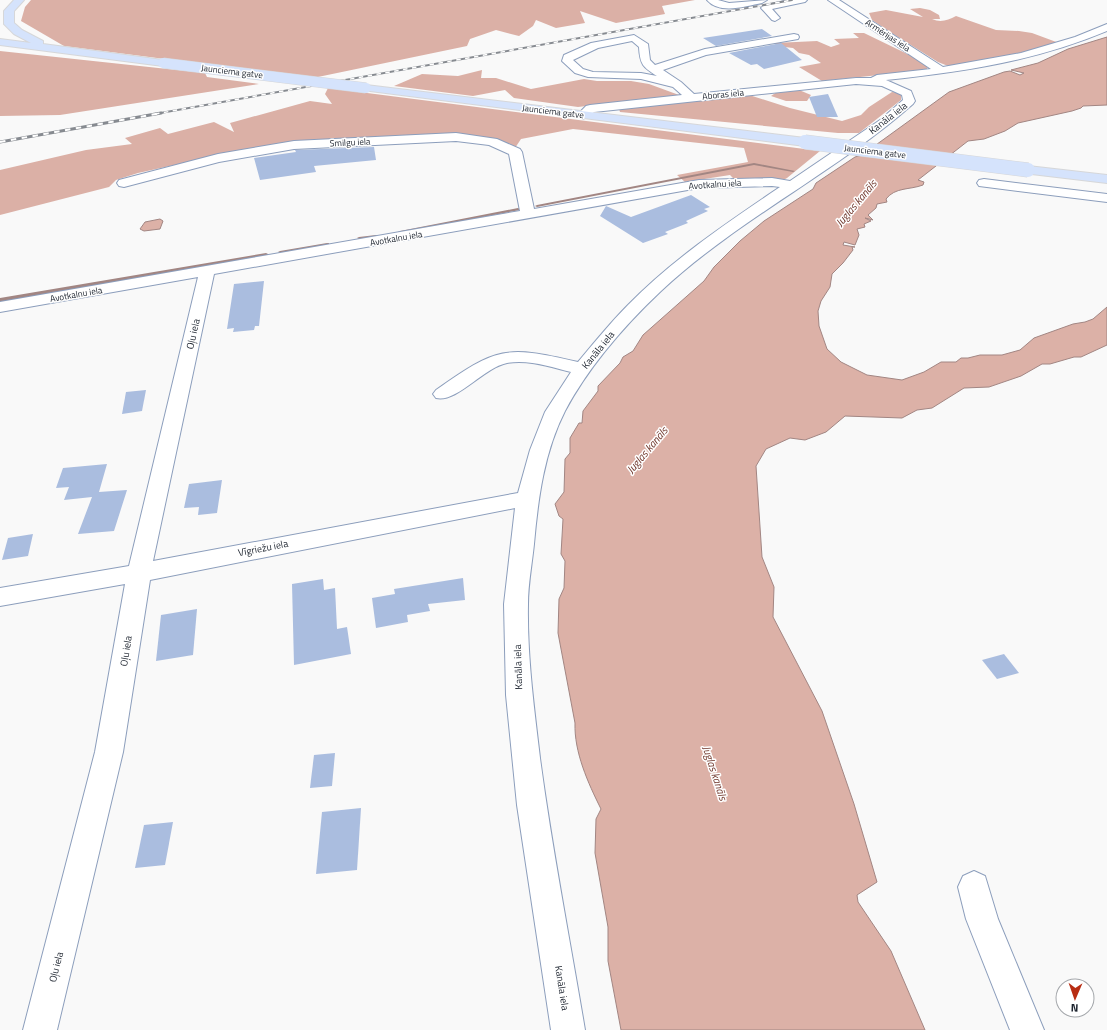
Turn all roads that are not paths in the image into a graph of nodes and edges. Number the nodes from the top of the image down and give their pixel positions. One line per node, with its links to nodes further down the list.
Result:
1 (19, 0): 11 (main road)
2 (712, 0): 3 (street)
3 (762, 0)
4 (802, 0): 6 (street)
5 (833, 0): 13 (street, Armērijas iela)
6 (775, 18)
7 (1107, 27): 13 (street)
8 (794, 38): 12 (street)
9 (0, 42): 11 (main road, Jaunciema gatve)
10 (0, 47): 11 (main road)
11 (71, 51): 17 (main road, Jaunciema gatve, bridge)
12 (654, 70): 15 (street); 15 (street)
13 (942, 71): 14 (street)
14 (864, 80): 16 (street, Aboras iela); 20 (street, Kanāla iela)
15 (677, 84): 16 (street)
16 (690, 97): 17 (street, Aboras iela)
17 (583, 114): 18 (main road, Jaunciema gatve, bridge)
18 (1107, 179)
19 (124, 183): 23 (street, Smilgu iela)
20 (792, 184): 23 (street, Avotkalnu iela); 26 (street, Kanāla iela)
21 (984, 184): 22 (street)
22 (1107, 198)
23 (528, 215): 24 (street, Avotkalnu iela)
24 (207, 271): 25 (street, Avotkalnu iela); 29 (street, Oļu iela)
25 (0, 307)
26 (582, 369): 27 (street); 28 (street, Kanāla iela)
27 (443, 394)
28 (527, 499): 29 (street, Vīgriežu iela); 33 (street, Kanāla iela)
29 (139, 572): 30 (street, Vīgriežu iela); 32 (street, Oļu iela)
30 (0, 596)
31 (974, 887): 34 (street)
32 (40, 1030)
33 (568, 1030)
34 (1027, 1030)

